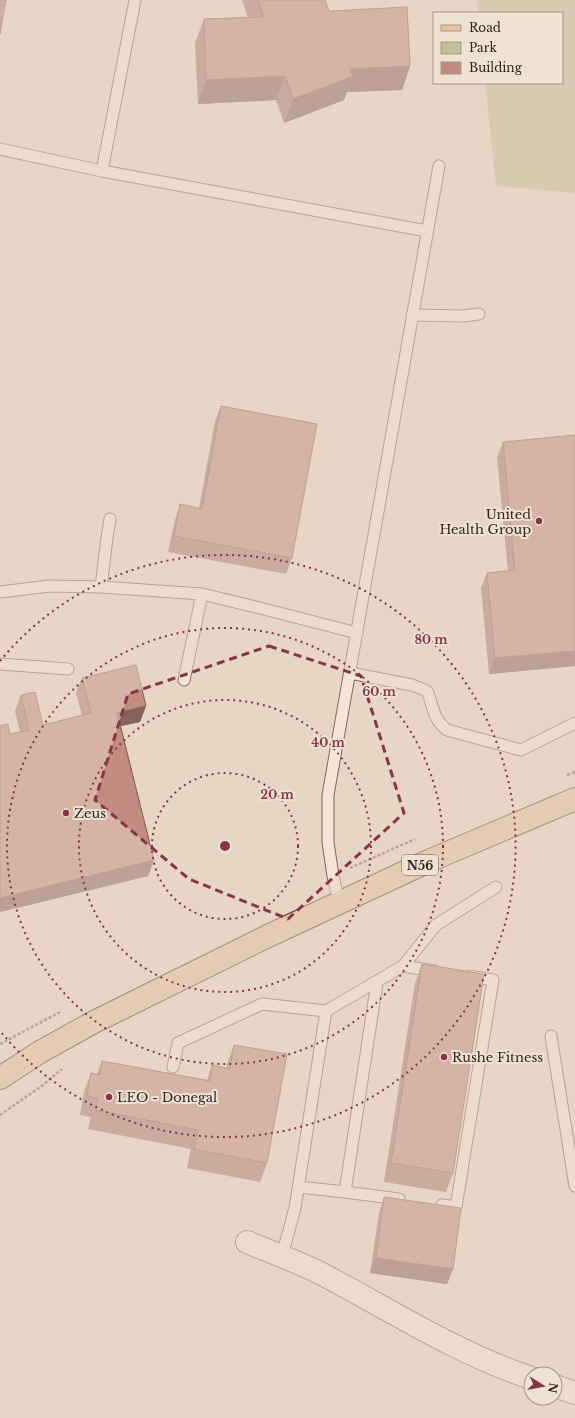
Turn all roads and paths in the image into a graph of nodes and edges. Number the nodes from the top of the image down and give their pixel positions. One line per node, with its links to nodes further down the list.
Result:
1 (135, 0): 4 (lane)
2 (0, 149): 4 (lane)
3 (439, 166): 5 (lane)
4 (102, 170): 5 (lane)
5 (427, 232): 7 (lane)
6 (479, 314): 7 (lane)
7 (412, 315): 12 (lane)
8 (110, 520): 9 (lane)
9 (101, 587): 10 (lane); 11 (lane)
10 (0, 592)
11 (202, 594): 12 (lane); 16 (lane)
12 (357, 633): 15 (lane)
13 (0, 664): 14 (lane)
14 (68, 669)
15 (350, 673): 17 (lane); 20 (lane)
16 (184, 680)
17 (575, 723)
18 (575, 799): 20 (main road, N56)
19 (496, 887): 21 (lane)
20 (339, 902): 27 (main road, N56)
21 (403, 966): 22 (lane); 33 (lane)
22 (377, 982): 23 (lane); 31 (lane)
23 (326, 1011): 25 (lane); 30 (lane)
24 (551, 1036): 29 (lane)
25 (173, 1067)
26 (62, 1068): 28 (path)
27 (0, 1078)
28 (0, 1114)
29 (575, 1186)
30 (298, 1187): 31 (lane); 35 (lane)
31 (345, 1192): 32 (lane)
32 (412, 1201)
33 (434, 1204)
34 (247, 1242): 35 (street)
35 (282, 1256): 36 (street)
36 (523, 1375)
37 (563, 1389): 38 (street)
38 (575, 1393)

